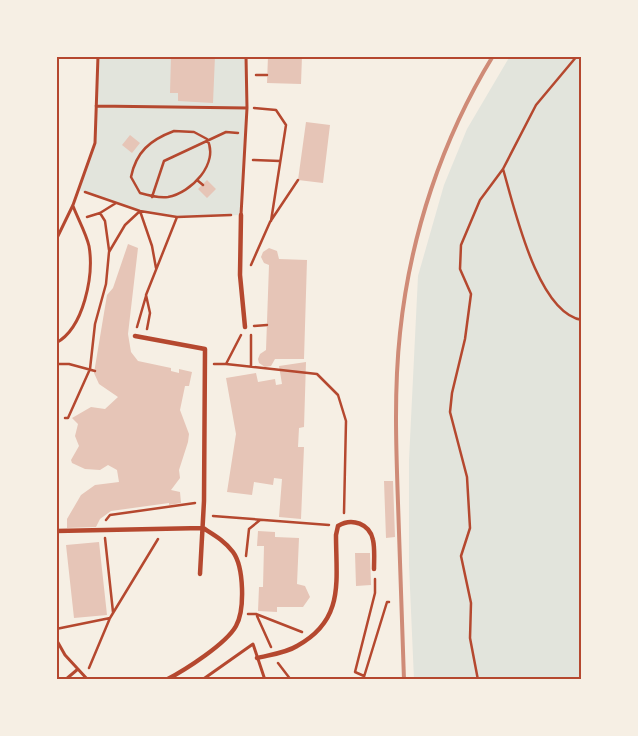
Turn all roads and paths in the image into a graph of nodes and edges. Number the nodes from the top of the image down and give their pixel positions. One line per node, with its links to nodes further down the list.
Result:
1 (98, 56): 6 (lane)
2 (246, 56): 4 (lane)
3 (577, 56): 14 (path)
4 (247, 75): 5 (path); 7 (lane)
5 (267, 75)
6 (96, 106): 7 (lane); 18 (lane)
7 (248, 108): 8 (lane); 13 (path)
8 (246, 134): 9 (path); 12 (lane)
9 (207, 139): 11 (path); 15 (path); 19 (path)
10 (136, 148): 11 (path)
11 (140, 152): 19 (path)
12 (244, 160): 13 (path); 24 (lane)
13 (280, 160): 27 (path)
14 (503, 169): 33 (path); 75 (path)
15 (197, 180): 17 (path); 19 (path)
16 (298, 180): 27 (path)
17 (203, 185)
18 (79, 190): 20 (path); 21 (lane)
19 (152, 197)
20 (116, 202): 22 (path); 23 (path)
21 (73, 205): 26 (lane); 28 (lane)
22 (140, 211): 25 (path); 29 (path); 30 (path)
23 (100, 213): 26 (path); 29 (path)
24 (241, 215): 25 (path); 35 (street)
25 (177, 217): 30 (path)
26 (78, 219): 38 (lane)
27 (270, 222): 31 (path)
28 (56, 240)
29 (109, 252): 43 (path)
30 (156, 268): 32 (path)
31 (248, 272)
32 (146, 295): 36 (path); 37 (path)
33 (582, 320)
34 (267, 325): 42 (path)
35 (245, 327): 41 (path)
36 (135, 336): 37 (street)
37 (141, 337): 40 (street)
38 (56, 343)
39 (56, 364): 43 (path)
40 (205, 364): 41 (path); 47 (street)
41 (226, 364): 42 (path)
42 (251, 366): 49 (path)
43 (90, 369): 44 (path); 45 (path)
44 (95, 371)
45 (56, 420): 46 (lane)
46 (56, 472)
47 (203, 515): 48 (path); 51 (street)
48 (260, 520): 50 (path); 56 (path)
49 (344, 522): 50 (street); 54 (street)
50 (338, 526): 62 (street)
51 (203, 528): 52 (street); 55 (street); 56 (street)
52 (164, 529): 53 (street); 60 (path)
53 (56, 531)
54 (374, 569): 67 (path)
55 (200, 574)
56 (240, 576): 58 (street)
57 (389, 602): 67 (path)
58 (242, 613): 59 (path); 70 (street)
59 (256, 614): 62 (path); 64 (path)
60 (110, 618): 61 (path); 68 (path)
61 (56, 629)
62 (312, 636): 64 (street)
63 (56, 639): 66 (lane)
64 (274, 654): 65 (street); 73 (path)
65 (257, 658): 71 (lane); 72 (lane)
66 (78, 669): 68 (lane); 69 (lane)
67 (364, 676): 74 (path)
68 (87, 679)
69 (65, 680)
70 (166, 680)
71 (202, 680)
72 (265, 680)
73 (291, 680)
74 (363, 680)
75 (478, 680)

